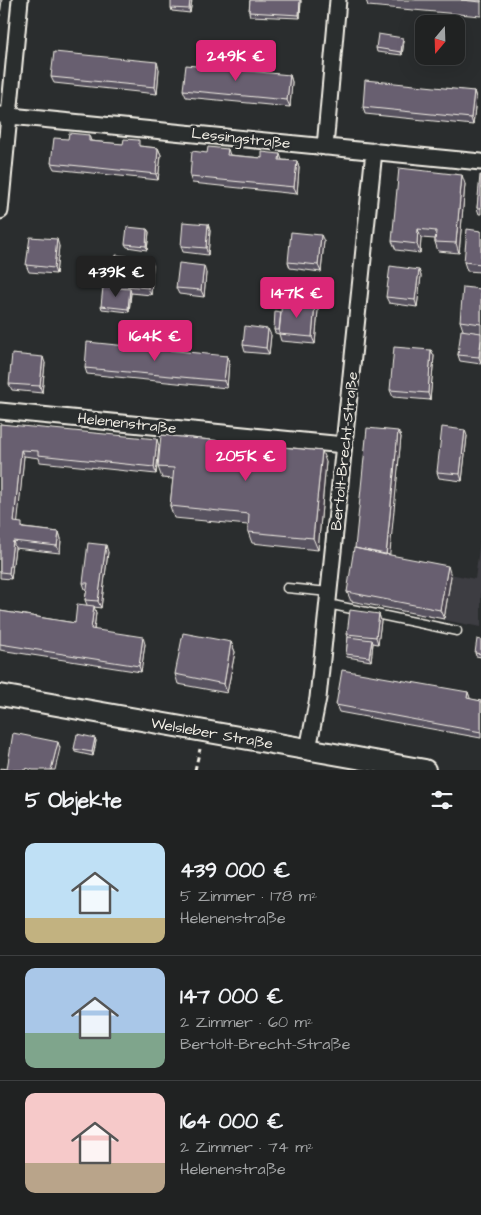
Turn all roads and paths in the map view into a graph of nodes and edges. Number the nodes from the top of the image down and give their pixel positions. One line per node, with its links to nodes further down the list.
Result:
1 (20, 0): 3 (street)
2 (338, 0): 4 (street)
3 (5, 115): 4 (street, Lessingstraße); 7 (street)
4 (325, 147): 5 (street, Lessingstraße)
5 (374, 151): 6 (street, Lessingstraße); 9 (street, Bertolt-Brecht-Straße)
6 (481, 162)
7 (0, 211)
8 (0, 411): 9 (street, Helenenstraße)
9 (344, 445): 11 (street, Bertolt-Brecht-Straße)
10 (287, 588): 11 (lane)
11 (328, 598): 12 (lane); 14 (street, Bertolt-Brecht-Straße)
12 (457, 631)
13 (0, 695): 14 (street, Welsleber Straße)
14 (308, 749): 15 (street, Welsleber Straße)
15 (396, 768): 16 (street, Welsleber Straße)
16 (425, 770)

